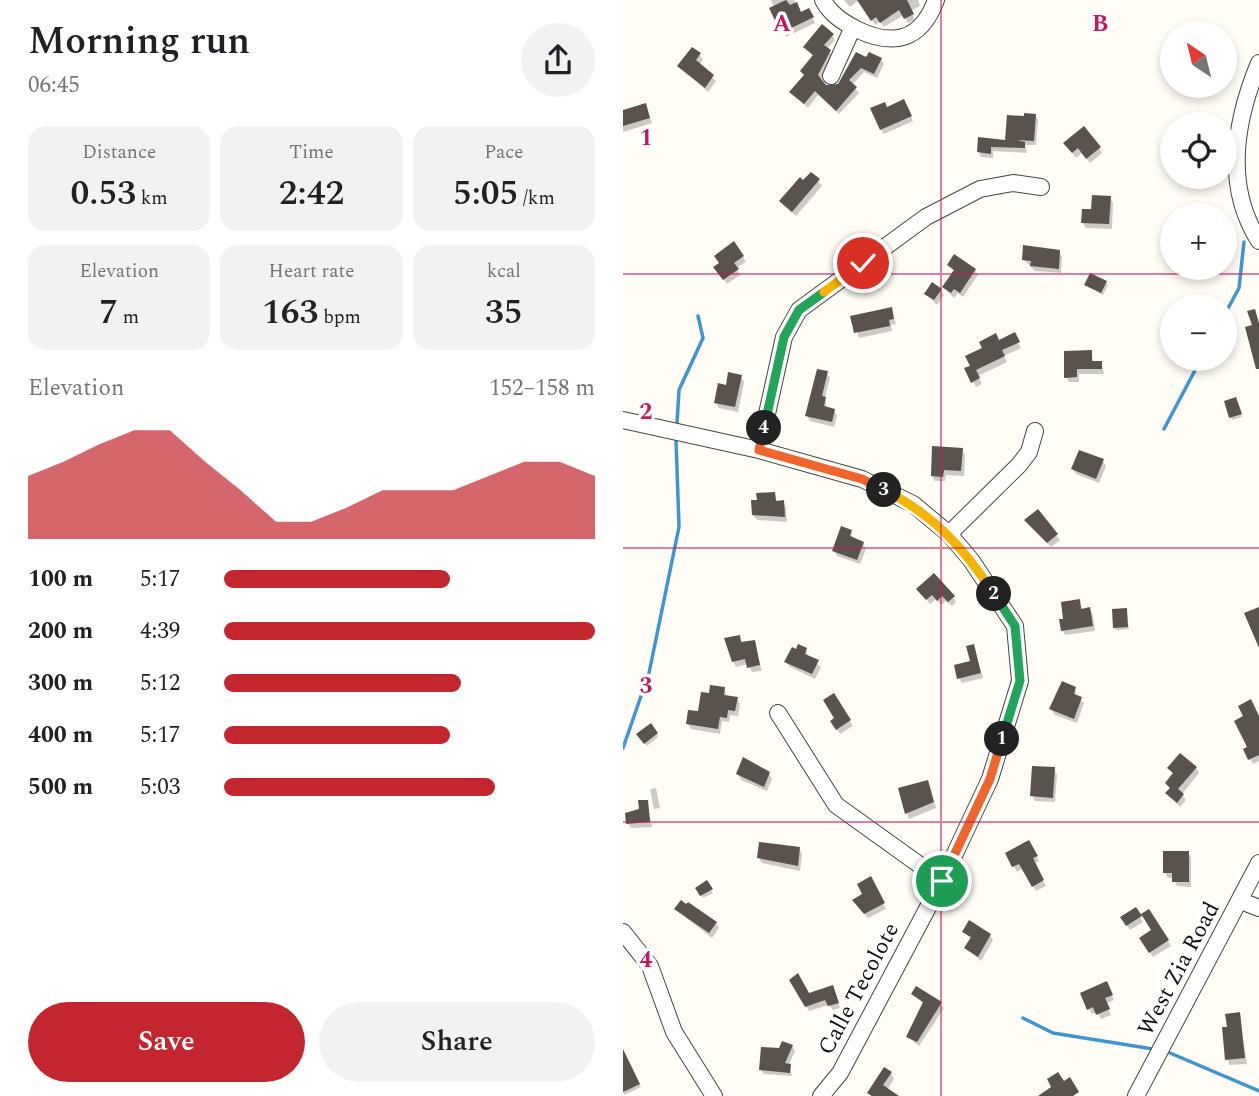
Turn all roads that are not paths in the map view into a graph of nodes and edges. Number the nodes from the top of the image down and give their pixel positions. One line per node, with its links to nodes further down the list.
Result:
1 (823, 0): 3 (street)
2 (936, 0): 3 (street)
3 (853, 27): 5 (street)
4 (1259, 63): 7 (street)
5 (831, 76)
6 (1041, 187): 10 (street)
7 (1259, 241)
8 (623, 420): 10 (street, Calle Tecolote)
9 (1035, 431): 11 (street)
10 (759, 450): 11 (street, Calle Tecolote)
11 (949, 534): 14 (street, Calle Tecolote)
12 (778, 713): 14 (street)
13 (1259, 863): 15 (street, West Zia Road)
14 (942, 881): 19 (street, Calle Tecolote)
15 (1241, 901): 16 (street); 20 (street, West Zia Road)
16 (1259, 908)
17 (623, 932): 18 (street)
18 (714, 1096)
19 (821, 1096)
20 (1136, 1096)

